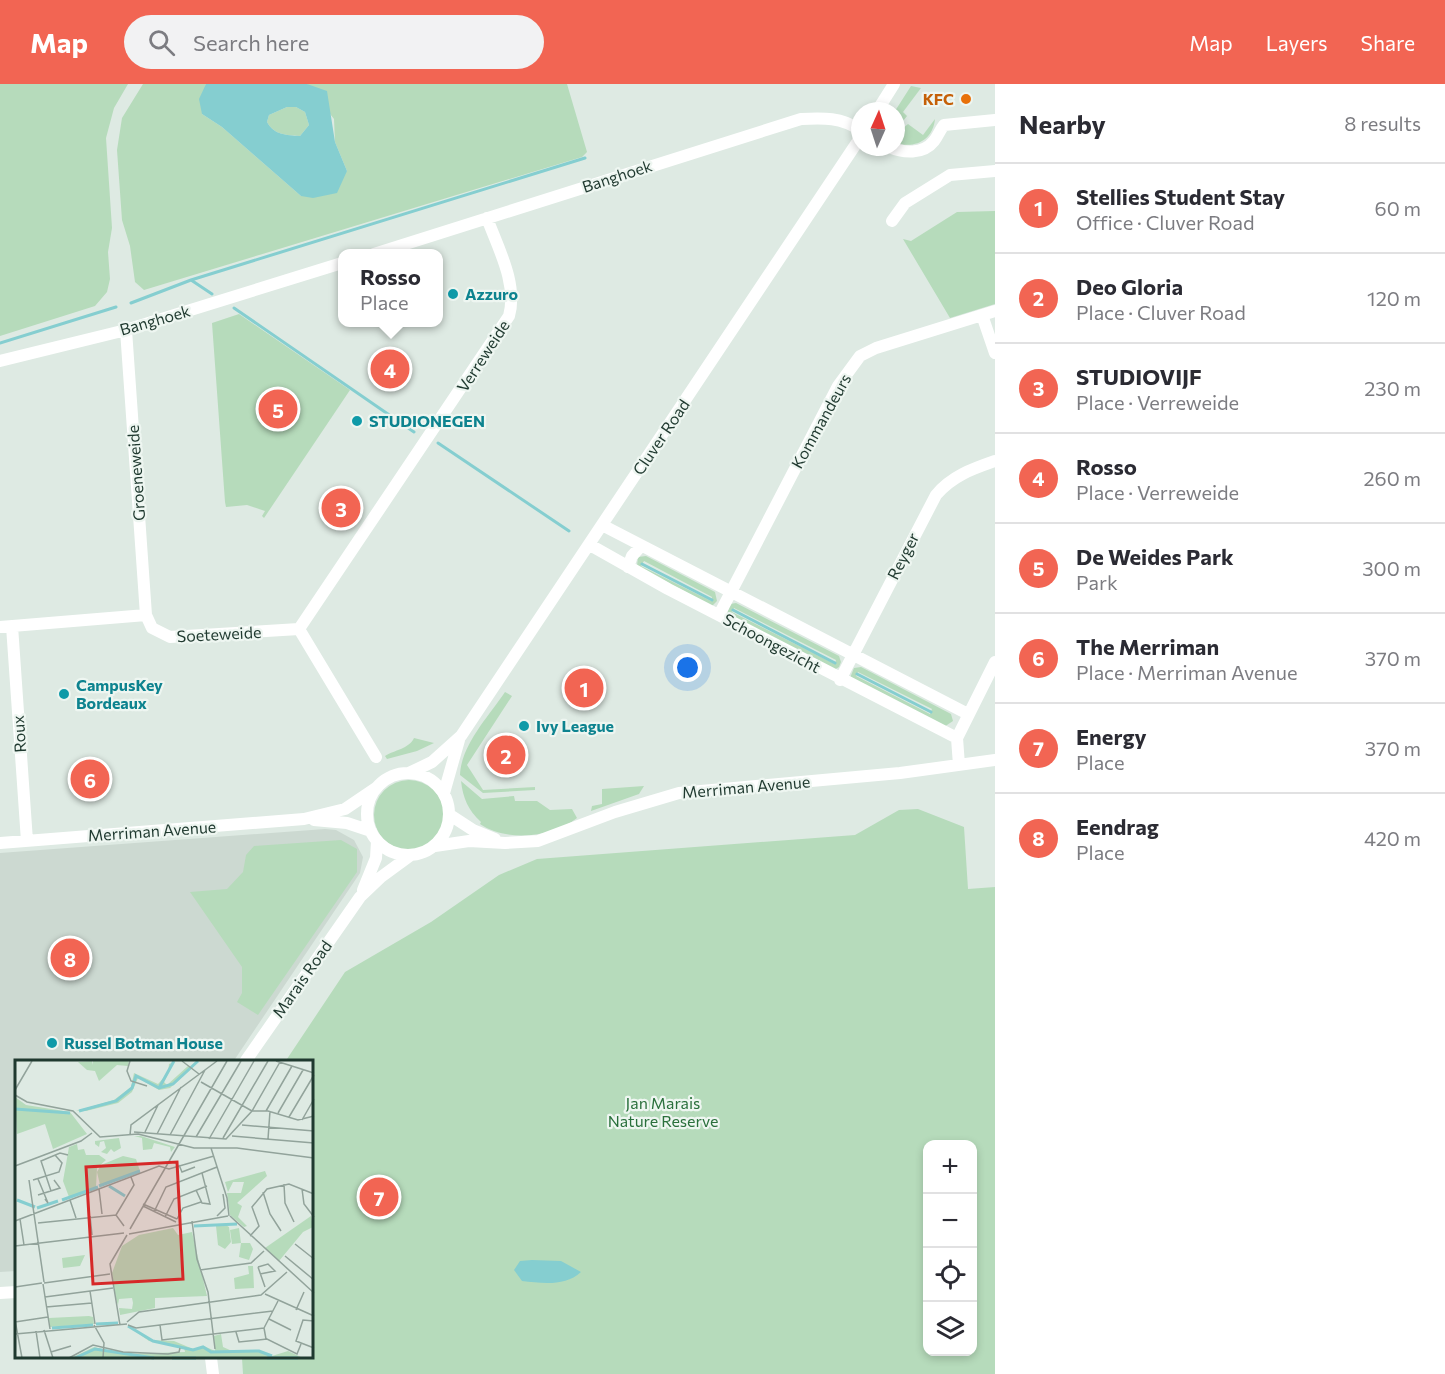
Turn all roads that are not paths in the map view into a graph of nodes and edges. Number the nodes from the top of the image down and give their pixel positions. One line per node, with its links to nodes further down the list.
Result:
1 (894, 84): 2 (street)
2 (883, 102)
3 (995, 120): 6 (street)
4 (851, 124): 8 (street, Banghoek)
5 (851, 152): 18 (street, Cluver Road)
6 (905, 152)
7 (995, 171): 9 (street)
8 (487, 218): 10 (street, Banghoek); 26 (street, Verreweide)
9 (892, 221)
10 (390, 249)
11 (338, 265): 14 (street, Banghoek)
12 (995, 311): 13 (street, Kommandeurs)
13 (982, 315): 15 (street); 22 (street, Kommandeurs)
14 (126, 330): 16 (street, Banghoek); 23 (street, Groeneweide)
15 (995, 353)
16 (0, 361)
17 (995, 461): 27 (street, Reyger)
18 (602, 525): 19 (street, Cluver Road); 20 (street, Schoongezicht)
19 (590, 545): 21 (street, Schoongezicht); 31 (street, Cluver Road)
20 (640, 546): 21 (street); 22 (street, Schoongezicht)
21 (628, 567): 24 (street, Schoongezicht)
22 (730, 593): 24 (street, Kommandeurs); 27 (street, Schoongezicht)
23 (146, 615): 25 (street); 26 (street, Soeteweide)
24 (719, 615): 29 (street, Schoongezicht)
25 (6, 627): 42 (street, Roux)
26 (299, 629): 33 (street)
27 (851, 656): 29 (street, Reyger); 30 (street, Schoongezicht)
28 (995, 662): 30 (street)
29 (840, 680): 32 (street, Schoongezicht)
30 (968, 714): 32 (street)
31 (461, 736): 36 (street, Cluver Road); 38 (street, Cluver Road)
32 (957, 738): 35 (street)
33 (376, 757)
34 (995, 760): 35 (street, Merriman Avenue)
35 (959, 765): 44 (street, Merriman Avenue)
36 (409, 773): 37 (street); 38 (street)
37 (376, 788): 40 (street, Merriman Avenue); 41 (street)
38 (444, 793): 39 (street)
39 (450, 815): 44 (street, Merriman Avenue); 45 (street)
40 (304, 819): 41 (street, Merriman Avenue); 42 (street, Merriman Avenue)
41 (374, 836): 46 (street); 47 (street, Marais Road)
42 (27, 841): 43 (street, Merriman Avenue)
43 (0, 843)
44 (505, 843): 45 (street, Merriman Avenue)
45 (435, 846): 46 (street)
46 (411, 855): 47 (street, Marais Road)
47 (360, 897): 48 (street, Marais Road)
48 (246, 1060)
49 (15, 1292): 50 (street)
50 (0, 1293)
51 (211, 1359): 52 (street)
52 (213, 1374)

